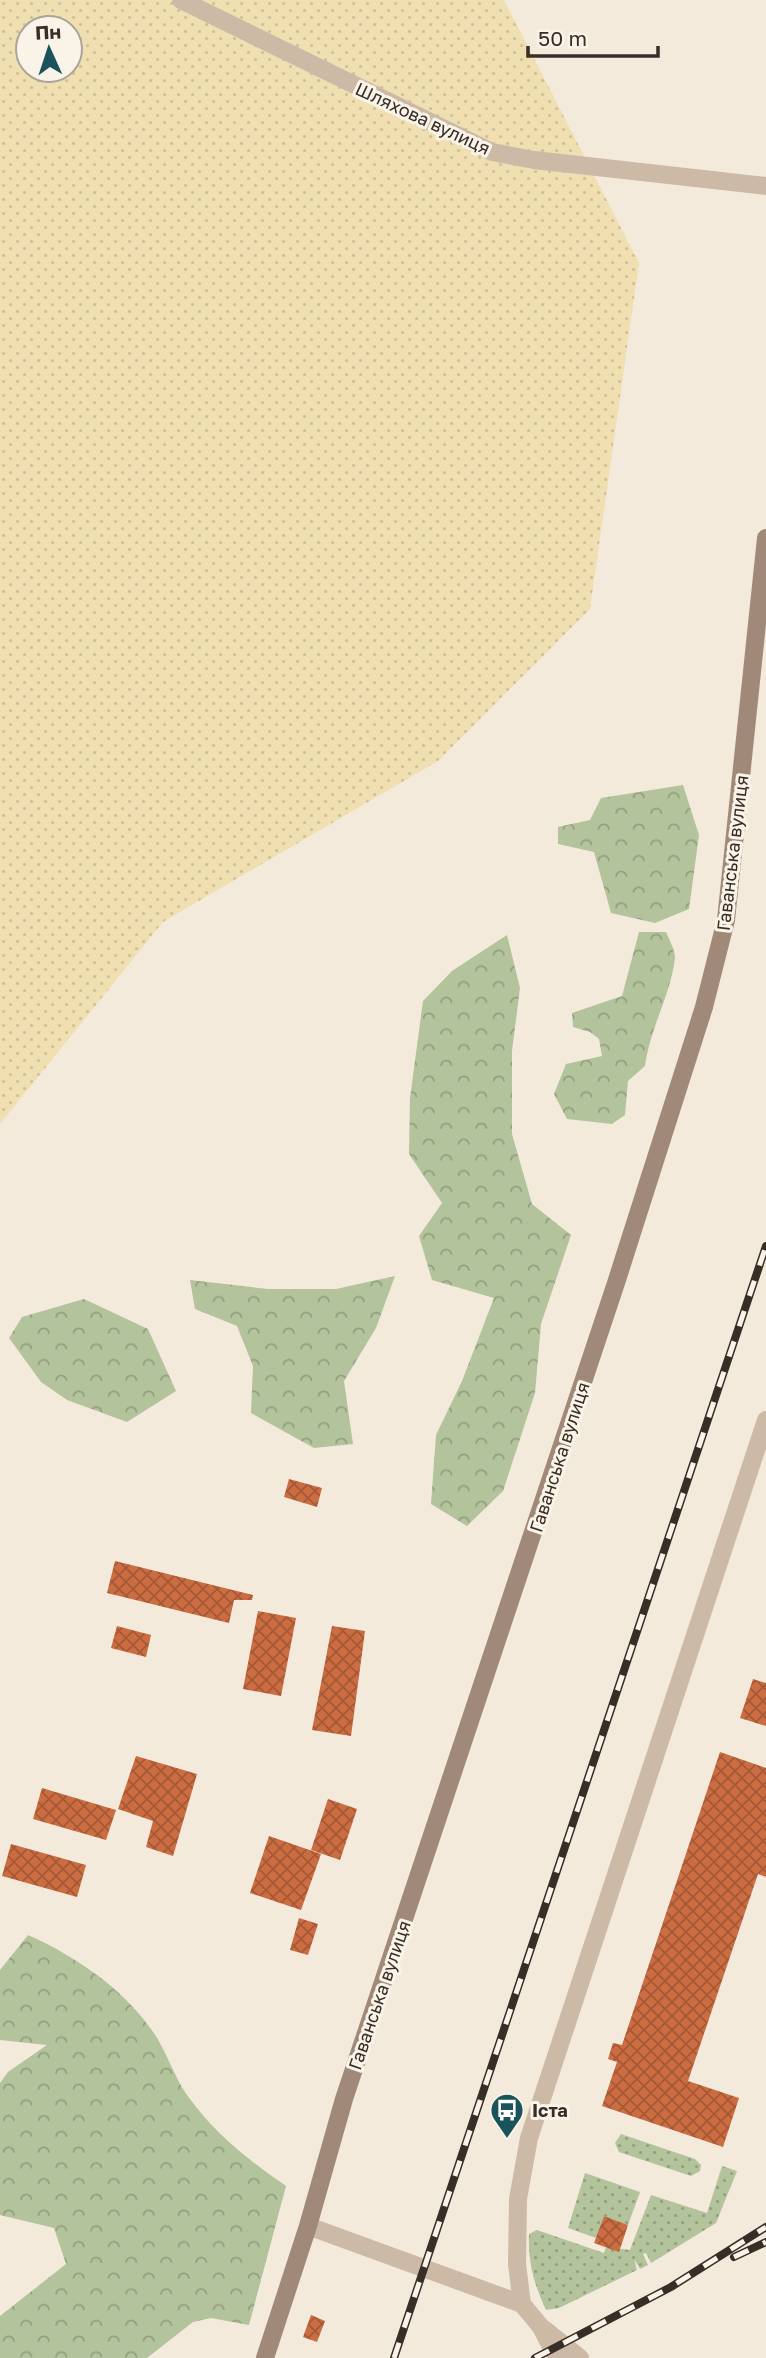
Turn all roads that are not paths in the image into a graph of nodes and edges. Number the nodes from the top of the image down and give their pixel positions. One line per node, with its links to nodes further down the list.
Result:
1 (181, 0): 2 (street, Шляхова вулиця)
2 (766, 186)
3 (766, 538): 5 (main road, Гаванська вулиця)
4 (766, 1420): 6 (street)
5 (308, 2226): 6 (street); 8 (main road, Гаванська вулиця)
6 (522, 2304): 7 (street)
7 (541, 2327): 9 (street); 10 (street)
8 (265, 2358)
9 (557, 2358)
10 (580, 2358)

